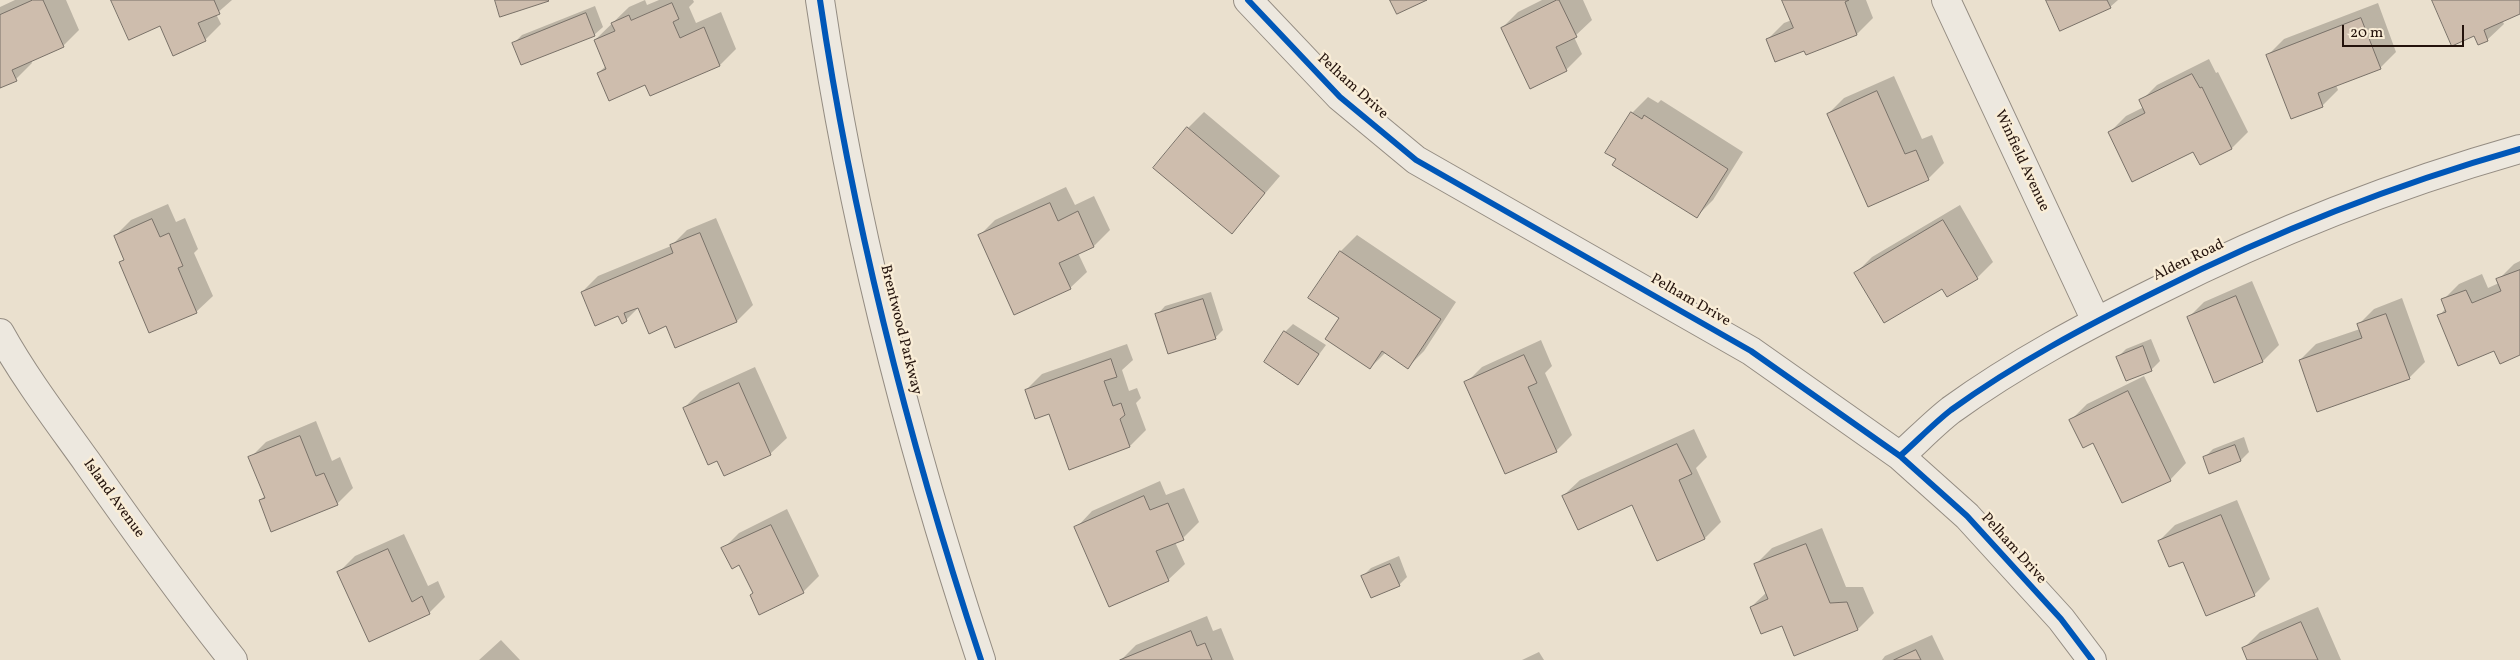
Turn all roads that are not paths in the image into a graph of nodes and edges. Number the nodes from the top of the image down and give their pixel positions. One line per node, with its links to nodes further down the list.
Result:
1 (820, 0): 9 (street, Brentwood Parkway)
2 (1248, 0): 7 (street, Pelham Drive)
3 (1946, 0): 5 (street, Winfield Avenue)
4 (2520, 149): 5 (street, Alden Road)
5 (2096, 321): 7 (street, Alden Road)
6 (0, 334): 8 (street, Island Avenue)
7 (1900, 456): 10 (street, Pelham Drive)
8 (233, 660)
9 (981, 660)
10 (2092, 660)

